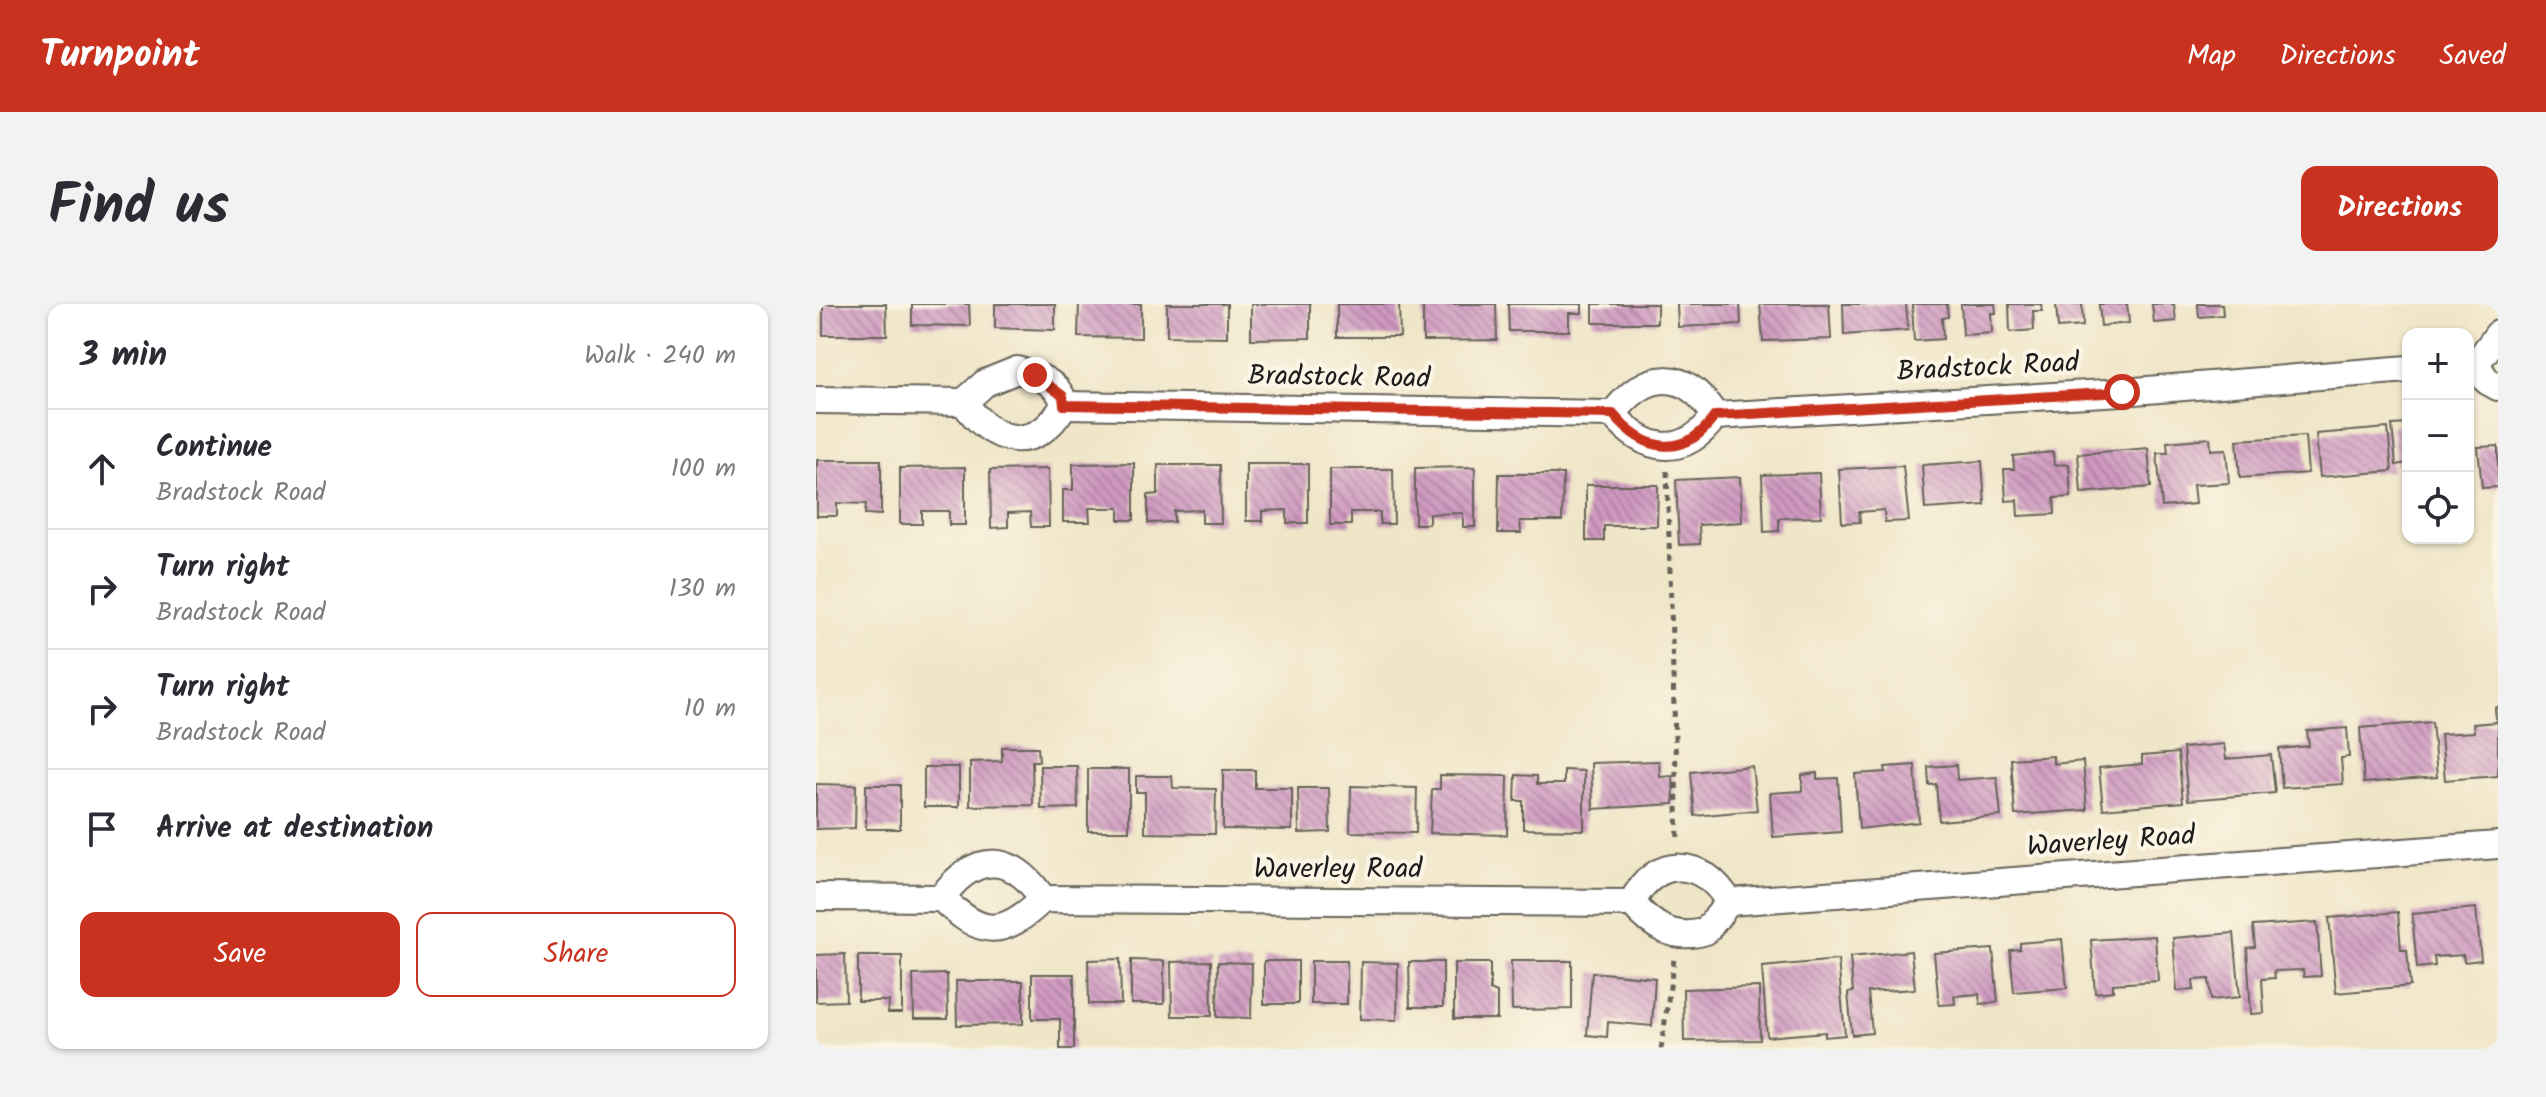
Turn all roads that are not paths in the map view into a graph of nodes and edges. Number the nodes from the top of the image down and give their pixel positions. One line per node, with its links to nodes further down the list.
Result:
1 (2498, 334): 2 (street)
2 (2474, 362)
3 (2474, 366): 5 (street)
4 (2402, 369): 10 (street, Bradstock Road)
5 (2498, 387)
6 (816, 400): 7 (street)
7 (964, 402): 8 (street); 8 (street)
8 (1064, 405): 9 (street, Bradstock Road)
9 (1613, 414): 10 (street); 10 (street)
10 (1715, 416)
11 (2498, 845): 15 (street, Waverley Road)
12 (816, 897): 13 (street)
13 (941, 898): 14 (street); 14 (street)
14 (1043, 899): 16 (street, Waverley Road)
15 (1729, 902): 16 (street); 16 (street)
16 (1632, 903)

